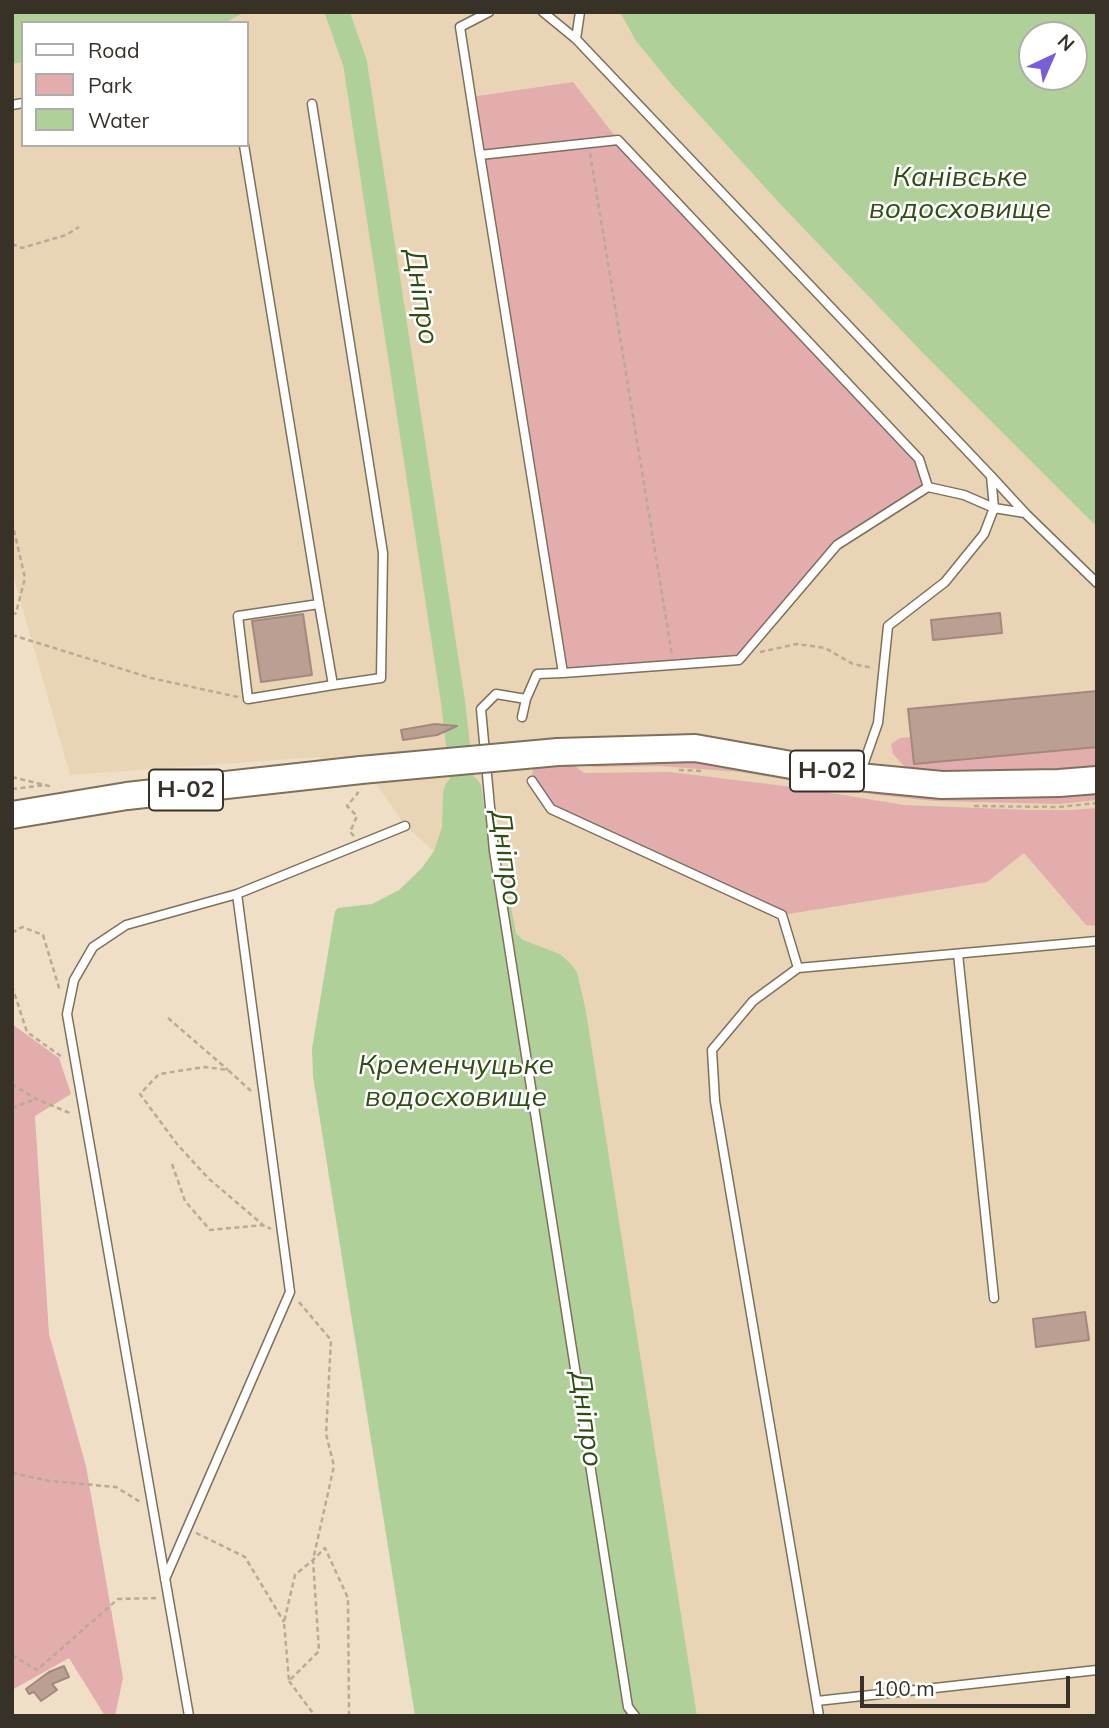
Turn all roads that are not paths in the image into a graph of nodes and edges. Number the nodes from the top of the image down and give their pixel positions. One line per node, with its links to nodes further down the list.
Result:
1 (489, 12): 7 (lane)
2 (543, 12): 4 (lane)
3 (580, 12): 4 (lane)
4 (576, 39): 8 (lane)
5 (312, 104): 15 (lane)
6 (244, 147): 13 (lane)
7 (480, 155): 9 (lane); 14 (lane)
8 (991, 476): 10 (lane); 11 (lane)
9 (928, 487): 10 (lane); 14 (lane)
10 (994, 508): 11 (lane); 18 (lane)
11 (1026, 513): 12 (lane)
12 (1097, 583)
13 (319, 604): 15 (lane); 15 (lane)
14 (563, 673): 16 (lane)
15 (333, 685)
16 (526, 699): 17 (lane); 32 (lane)
17 (522, 717)
18 (859, 777): 19 (main road, Н-02); 21 (main road, Н-02, bridge)
19 (1097, 780)
20 (532, 781): 26 (lane)
21 (12, 815)
22 (405, 826): 23 (lane)
23 (237, 894): 28 (lane); 28 (lane)
24 (1097, 942): 25 (lane)
25 (958, 954): 26 (lane); 27 (lane)
26 (798, 968): 30 (lane)
27 (994, 1298)
28 (165, 1579): 31 (lane)
29 (1097, 1670): 30 (lane)
30 (817, 1701): 33 (lane)
31 (189, 1716)
32 (635, 1716)
33 (819, 1716)

